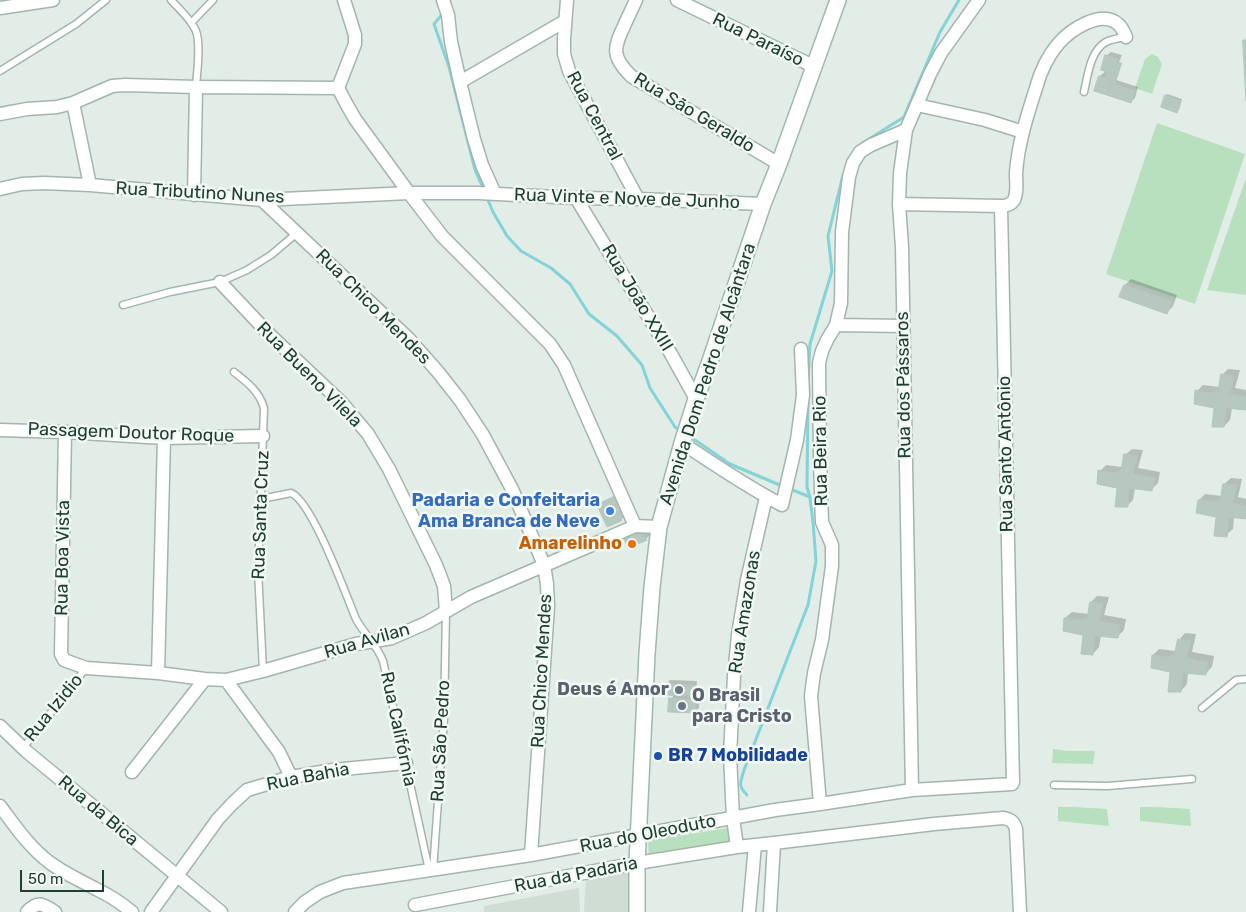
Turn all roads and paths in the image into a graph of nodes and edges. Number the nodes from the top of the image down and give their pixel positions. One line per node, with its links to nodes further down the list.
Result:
1 (53, 0): 12 (street)
2 (106, 0): 17 (lane)
3 (171, 0): 14 (lane)
4 (213, 0): 14 (lane)
5 (344, 0): 20 (street)
6 (443, 0): 18 (street)
7 (567, 0): 13 (street, Rua Central)
8 (636, 0): 27 (street, Rua São Geraldo)
9 (677, 0): 16 (street, Rua Paraíso)
10 (838, 0): 16 (street, Avenida Dom Pedro de Alcântara)
11 (979, 0): 23 (street, Rua dos Pássaros)
12 (0, 8)
13 (565, 21): 18 (street); 34 (street, Rua Central)
14 (191, 23): 19 (lane)
15 (1126, 37): 21 (lane); 26 (street)
16 (813, 66): 27 (street, Avenida Dom Pedro de Alcântara)
17 (0, 71)
18 (460, 82): 31 (street)
19 (196, 87): 20 (street); 22 (street); 32 (street)
20 (338, 88): 30 (street)
21 (1084, 92)
22 (72, 103): 24 (street); 28 (street)
23 (917, 105): 25 (street, Rua dos Pássaros); 26 (street)
24 (0, 114)
25 (906, 130): 37 (street, Rua dos Pássaros); 42 (street, Rua Beira Rio)
26 (1023, 132): 38 (street)
27 (779, 164): 36 (street, Avenida Dom Pedro de Alcântara)
28 (90, 185): 29 (street, Rua Tributino Nunes); 32 (street, Rua Tributino Nunes)
29 (0, 189)
30 (409, 193): 31 (street, Rua Tributino Nunes); 35 (street, Rua Tributino Nunes); 54 (street)
31 (488, 194): 33 (street, Rua Vinte e Nove de Junho)
32 (194, 195): 35 (street, Rua Tributino Nunes)
33 (576, 198): 34 (street, Rua Vinte e Nove de Junho); 46 (street, Rua João XXIII)
34 (638, 198): 36 (street, Rua Vinte e Nove de Junho)
35 (262, 200): 39 (street, Rua Chico Mendes)
36 (763, 204): 46 (street, Avenida Dom Pedro de Alcântara)
37 (899, 204): 38 (street); 43 (street, Rua dos Pássaros)
38 (1001, 206): 72 (street, Rua Santo Antônio)
39 (297, 233): 40 (lane); 56 (street, Rua Chico Mendes)
40 (220, 282): 41 (lane); 57 (street, Rua Bueno Vilela)
41 (124, 305)
42 (836, 325): 43 (street); 75 (street, Rua Beira Rio)
43 (903, 326): 74 (street, Rua dos Pássaros)
44 (800, 349): 52 (street)
45 (234, 372): 49 (lane, Rua Santa Cruz)
46 (696, 399): 51 (street, Avenida Dom Pedro de Alcântara)
47 (0, 430): 48 (street, Passagem Doutor Roque)
48 (65, 432): 50 (street, Passagem Doutor Roque); 59 (street, Rua Boa Vista)
49 (263, 436): 50 (street, Passagem Doutor Roque); 53 (lane, Rua Santa Cruz)
50 (164, 438): 61 (street)
51 (683, 440): 52 (street); 55 (street, Avenida Dom Pedro de Alcântara)
52 (766, 497): 77 (street, Rua Amazonas)
53 (261, 499): 58 (lane, Rua Califórnia); 60 (lane, Rua Santa Cruz)
54 (635, 526): 55 (street, Rua Avilan); 56 (street, Rua Avilan)
55 (659, 527): 78 (street, Avenida Dom Pedro de Alcântara)
56 (544, 565): 57 (street, Rua Avilan); 82 (street, Rua Chico Mendes)
57 (446, 611): 58 (street, Rua Avilan); 84 (lane, Rua São Pedro)
58 (371, 641): 60 (street, Rua Avilan); 68 (lane, Rua Califórnia)
59 (86, 668): 61 (street, Rua Avilan); 67 (lane, Rua Izidio)
60 (263, 671): 64 (street, Rua Avilan)
61 (158, 673): 62 (street, Rua Avilan)
62 (205, 679): 64 (street, Rua Avilan); 69 (street)
63 (1246, 679): 65 (lane)
64 (226, 680): 70 (street)
65 (1202, 708)
66 (0, 726): 67 (street, Rua da Bica)
67 (23, 748): 85 (street, Rua da Bica)
68 (406, 763): 70 (street, Rua Bahia); 84 (lane, Rua Califórnia)
69 (132, 772)
70 (291, 777): 85 (street, Rua Bahia)
71 (1192, 779): 73 (lane)
72 (1010, 785): 74 (street, Rua do Oleoduto)
73 (1054, 785)
74 (912, 790): 75 (street, Rua do Oleoduto)
75 (820, 804): 77 (street, Rua do Oleoduto)
76 (0, 806): 89 (street)
77 (733, 818): 78 (street, Rua do Oleoduto); 81 (street, Rua Amazonas)
78 (638, 836): 82 (street, Rua do Oleoduto); 83 (street, Avenida Dom Pedro de Alcântara)
79 (774, 843): 80 (street, Rua do Oleoduto); 95 (street); 96 (street)
80 (755, 845): 81 (street, Rua do Oleoduto); 94 (street)
81 (737, 846): 83 (street, Rua da Padaria)
82 (532, 856): 84 (street, Rua do Oleoduto)
83 (636, 863): 86 (street, Rua da Padaria); 93 (street, Avenida Dom Pedro de Alcântara)
84 (431, 870): 92 (street, Rua do Oleoduto)
85 (177, 876): 90 (street, Rua Bahia); 91 (street, Rua da Bica)
86 (415, 905)
87 (28, 912): 88 (street)
88 (55, 912)
89 (132, 912)
90 (151, 912)
91 (222, 912)
92 (295, 912)
93 (637, 912)
94 (750, 912)
95 (770, 912)
96 (1020, 912)

